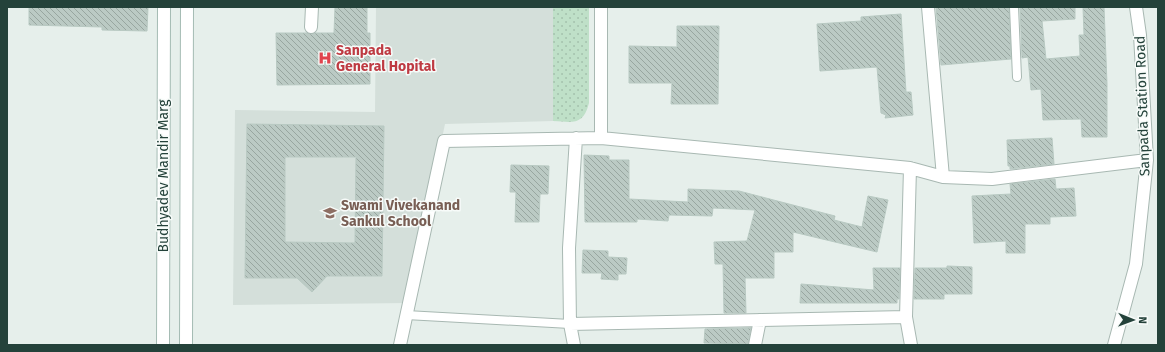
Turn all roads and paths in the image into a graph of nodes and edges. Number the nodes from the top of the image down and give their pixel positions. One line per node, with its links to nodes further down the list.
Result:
1 (164, 7): 19 (street, Budhyadev Mandir Marg)
2 (187, 7): 20 (street, Budhyadev Mandir Marg)
3 (312, 7): 8 (street)
4 (600, 7): 11 (street)
5 (928, 7): 14 (street)
6 (1014, 7): 9 (lane)
7 (1136, 7): 12 (street, Sanpada Station Road)
8 (311, 27)
9 (1018, 77)
10 (576, 138): 11 (street); 15 (street); 18 (street)
11 (601, 138): 13 (street)
12 (1146, 160): 14 (street); 25 (street, Sanpada Station Road)
13 (910, 168): 14 (street); 16 (street)
14 (943, 177)
15 (406, 315): 18 (lane); 21 (street)
16 (906, 317): 17 (street); 24 (street)
17 (760, 320): 18 (street); 23 (street)
18 (570, 324): 22 (street)
19 (163, 345)
20 (186, 345)
21 (400, 345)
22 (574, 345)
23 (755, 345)
24 (911, 345)
25 (1114, 345)

